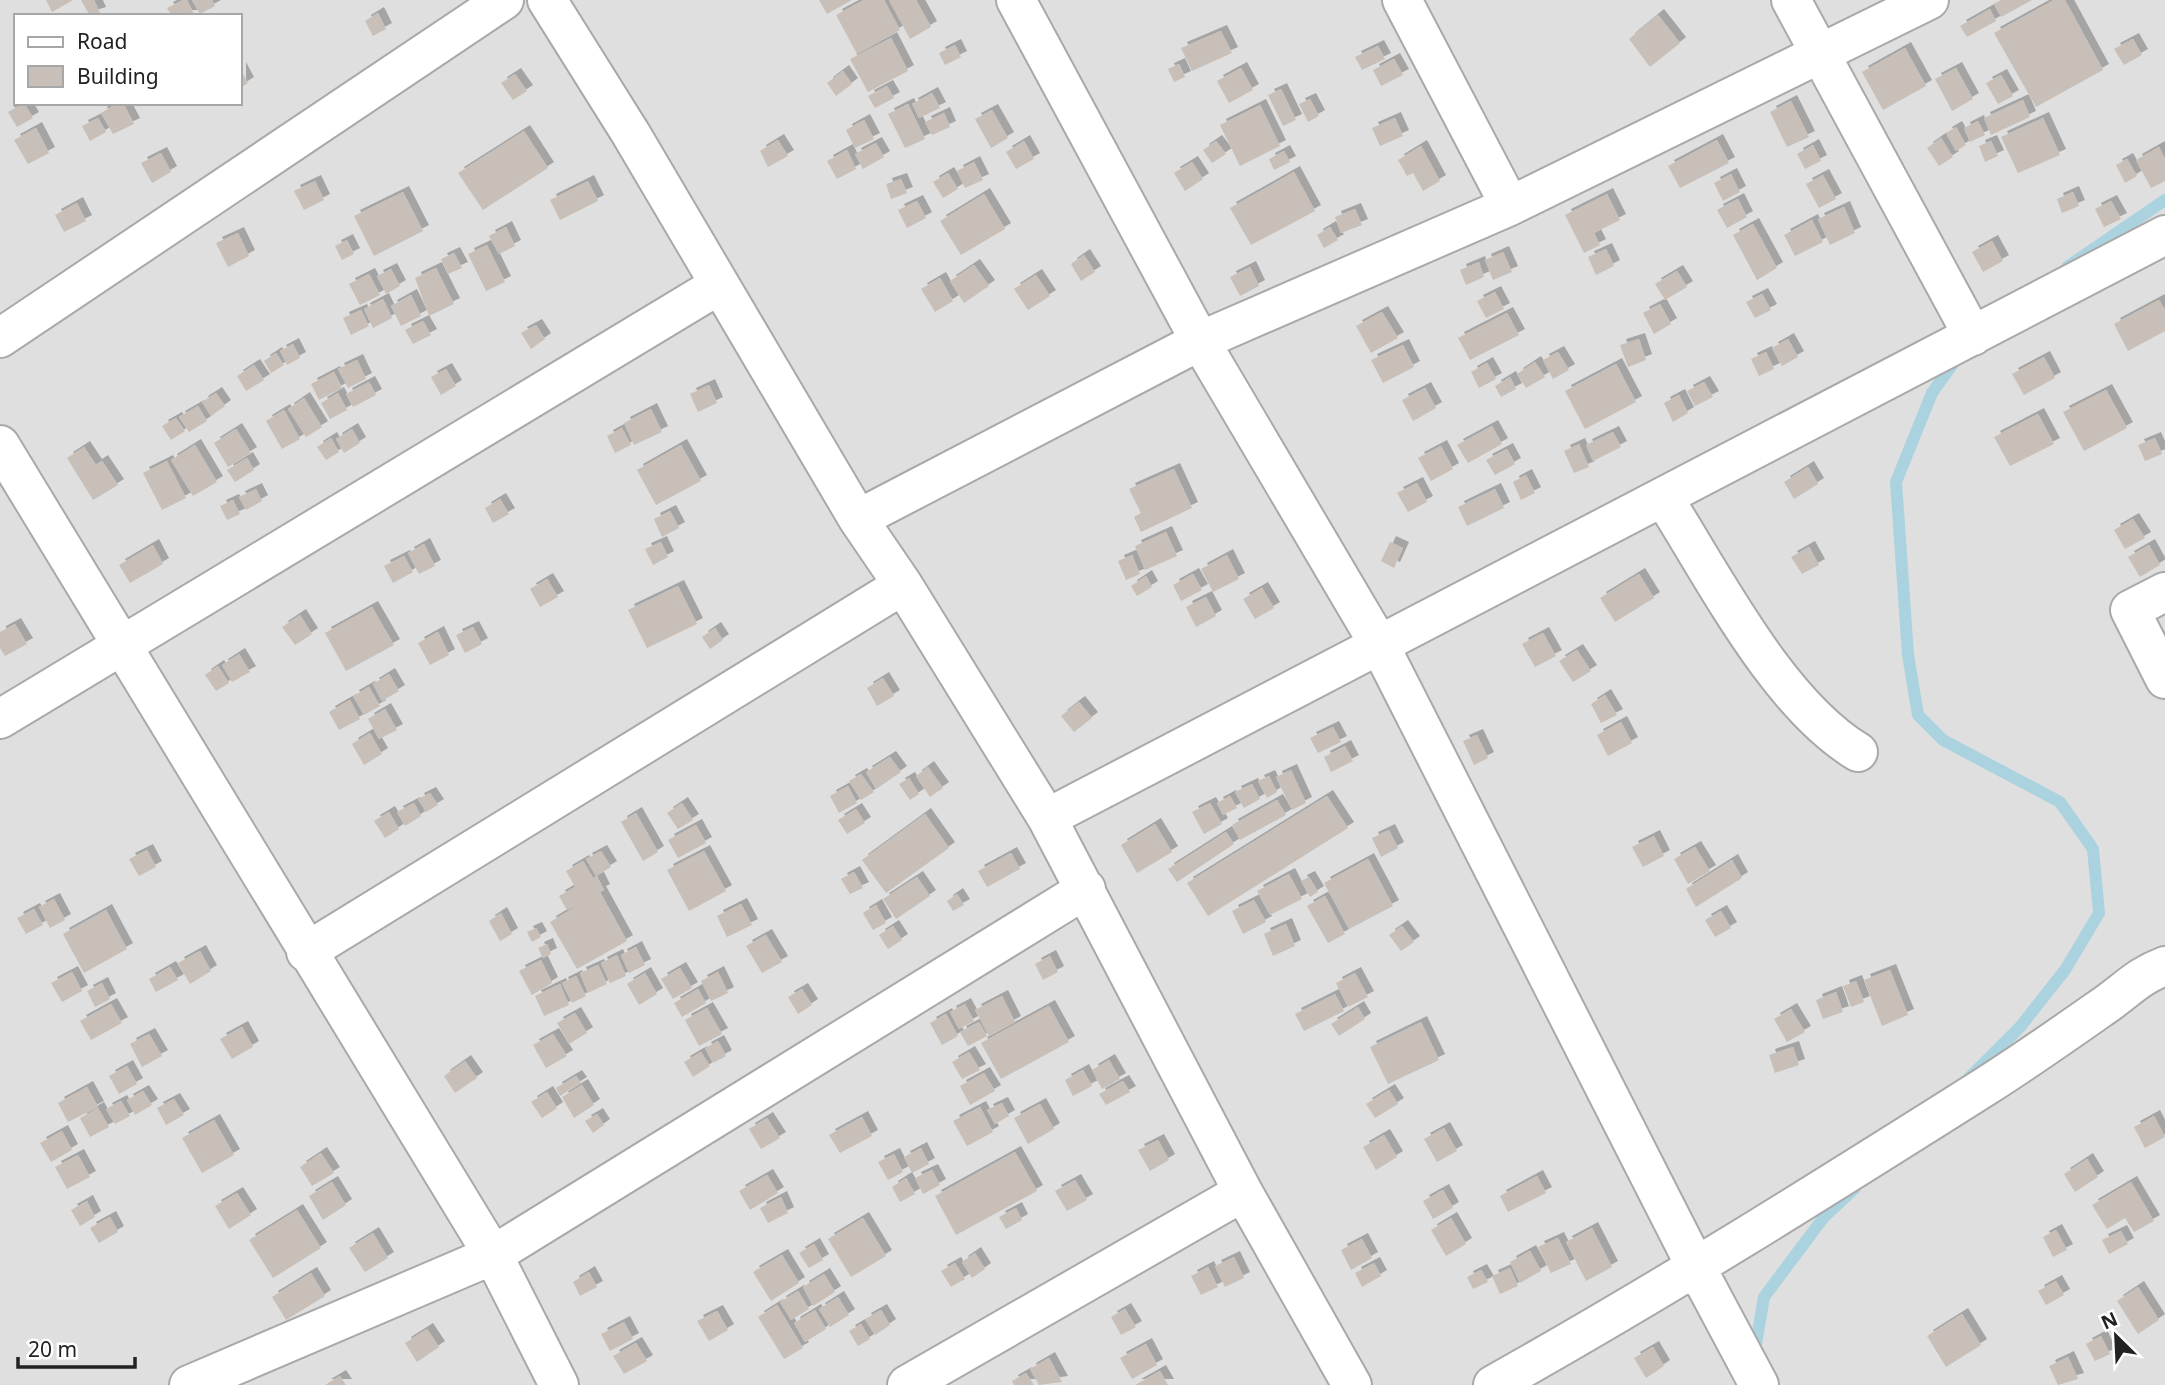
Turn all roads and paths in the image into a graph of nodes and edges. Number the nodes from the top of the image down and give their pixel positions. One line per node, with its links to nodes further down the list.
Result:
1 (504, 0): 12 (street)
2 (547, 0): 10 (street)
3 (1016, 0): 13 (street)
4 (1402, 0): 8 (street)
5 (1791, 0): 7 (street)
6 (1929, 0): 7 (street)
7 (1819, 54): 8 (street); 11 (street)
8 (1510, 206): 13 (street)
9 (2165, 235): 11 (street)
10 (719, 285): 16 (street); 19 (street)
11 (1973, 336): 15 (street)
12 (0, 338)
13 (1199, 341): 16 (street); 20 (street)
14 (0, 445): 19 (street)
15 (1663, 496): 20 (street); 23 (street)
16 (858, 519): 17 (street)
17 (903, 585): 24 (street); 26 (street)
18 (2165, 592): 21 (street)
19 (122, 645): 22 (street); 26 (street)
20 (1380, 646): 24 (street); 30 (street)
21 (2165, 679)
22 (0, 719)
23 (1858, 752)
24 (1046, 818): 25 (street)
25 (1086, 889): 28 (street); 29 (street)
26 (306, 952): 29 (street)
27 (2165, 965): 30 (street)
28 (1243, 1192): 33 (street); 34 (street)
29 (494, 1255): 31 (street); 32 (street)
30 (1696, 1267): 35 (street); 36 (street)
31 (189, 1385)
32 (559, 1385)
33 (907, 1385)
34 (1352, 1385)
35 (1493, 1385)
36 (1759, 1385)

